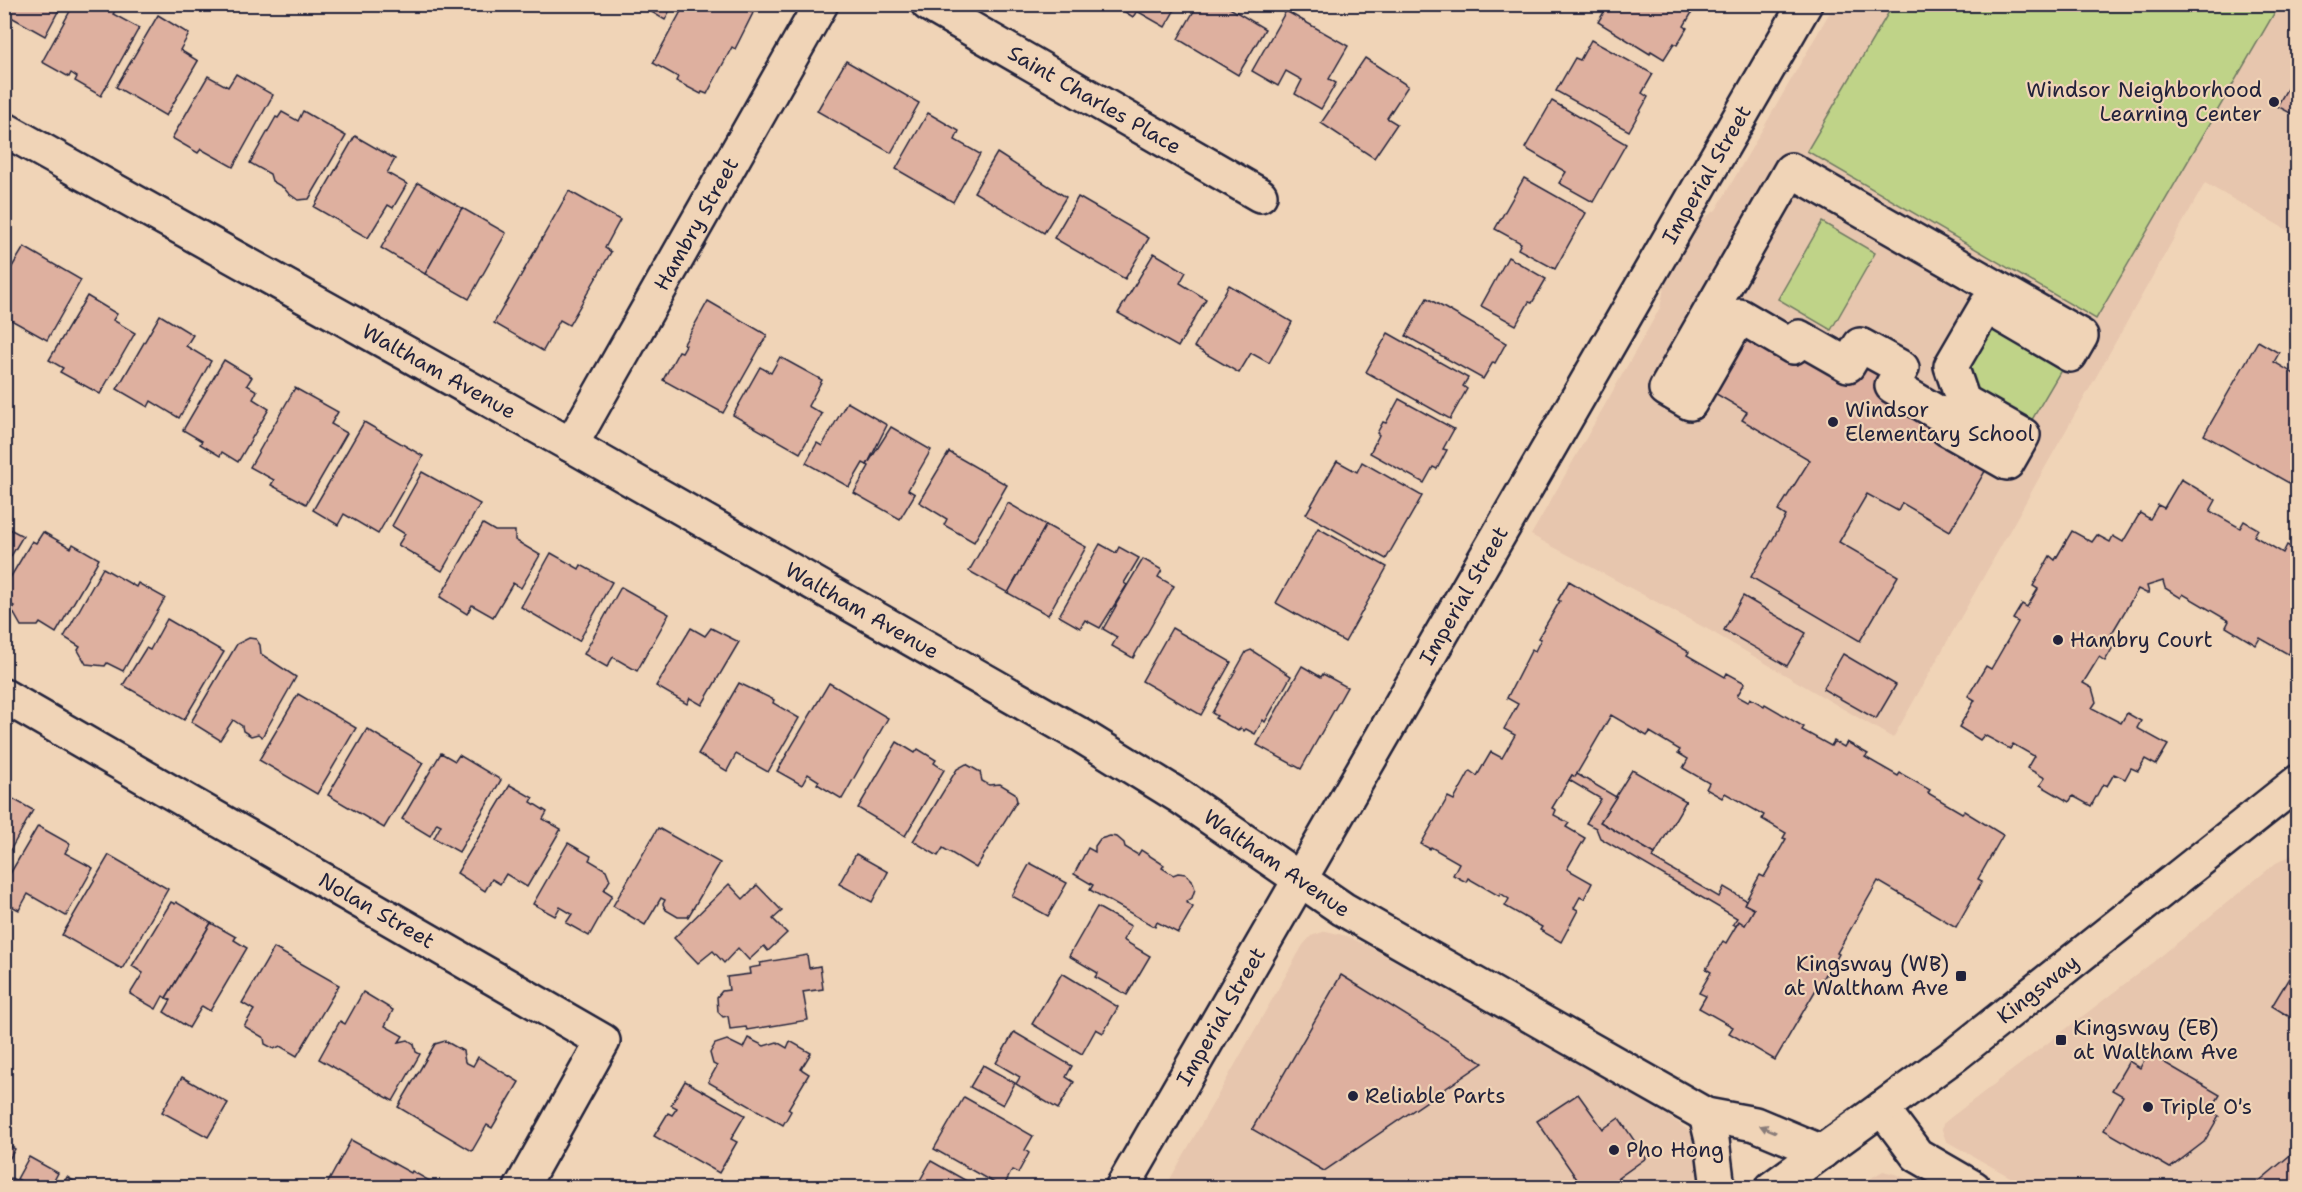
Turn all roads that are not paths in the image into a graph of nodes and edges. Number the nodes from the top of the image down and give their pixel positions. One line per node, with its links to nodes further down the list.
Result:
1 (821, 4): 7 (street, Hambry Street)
2 (928, 4): 6 (street, Saint Charles Place)
3 (1805, 4): 10 (street, Imperial Street)
4 (4, 129): 7 (street, Waltham Avenue)
5 (1791, 170): 5 (street)
6 (1260, 195)
7 (571, 445): 10 (street, Waltham Avenue)
8 (4, 696): 14 (street, Nolan Street)
9 (2298, 782): 11 (street, Kingsway)
10 (1301, 879): 12 (street, Waltham Avenue); 15 (street, Imperial Street)
11 (1882, 1108): 13 (street, Kingsway); 18 (street)
12 (1706, 1115): 13 (street, Waltham Avenue, one-way to 12); 16 (street)
13 (1822, 1152): 17 (street, Kingsway)
14 (521, 1188)
15 (1122, 1188)
16 (1718, 1188)
17 (1772, 1188)
18 (1974, 1188)

